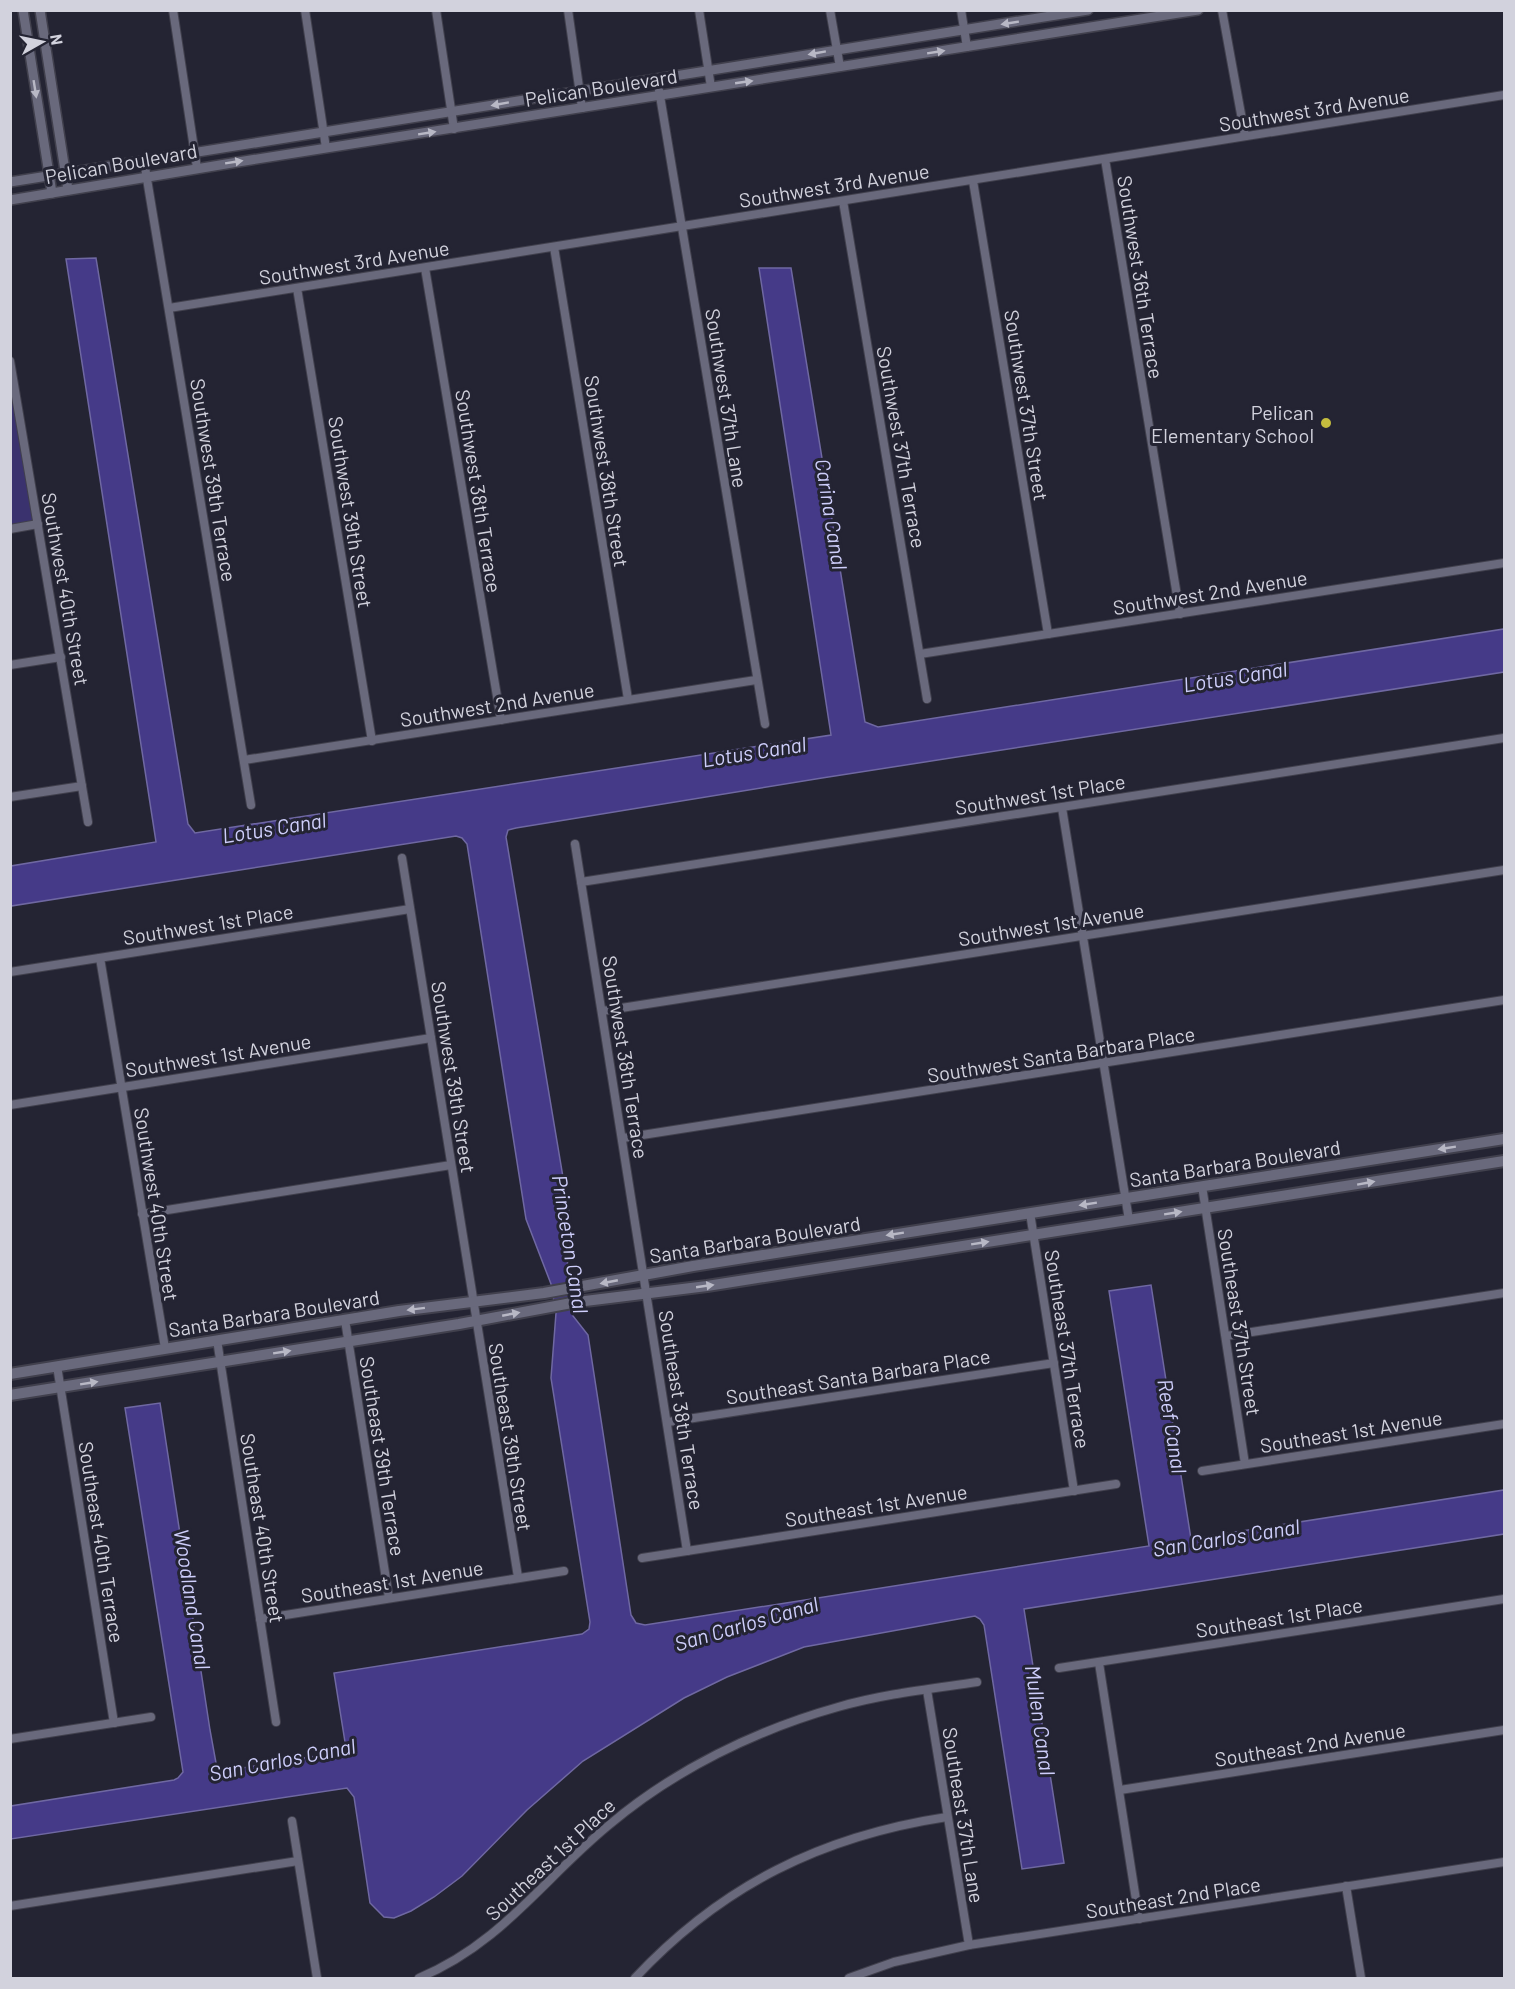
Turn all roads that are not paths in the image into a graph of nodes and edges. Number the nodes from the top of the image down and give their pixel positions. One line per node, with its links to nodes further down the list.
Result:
1 (23, 10): 34 (street, one-way to 34)
2 (40, 10): 33 (street)
3 (173, 10): 29 (street)
4 (305, 10): 26 (street)
5 (436, 10): 24 (street)
6 (568, 10): 20 (street)
7 (699, 10): 17 (street)
8 (830, 10): 15 (street)
9 (961, 10): 13 (street)
10 (1088, 10): 13 (street, Pelican Boulevard, one-way to 13)
11 (1198, 10): 14 (street, Pelican Boulevard)
12 (1222, 10): 27 (street)
13 (964, 30): 14 (street); 15 (street, Pelican Boulevard)
14 (967, 47): 16 (street, Pelican Boulevard, one-way to 14)
15 (836, 50): 16 (street); 17 (street, Pelican Boulevard, one-way to 17)
16 (840, 67): 19 (street, Pelican Boulevard, one-way to 16)
17 (708, 71): 18 (street, Pelican Boulevard); 19 (street)
18 (657, 78): 20 (street, Pelican Boulevard); 22 (street, Southwest 37th Lane)
19 (711, 87): 22 (street, Pelican Boulevard)
20 (580, 90): 23 (street); 24 (street, Pelican Boulevard, one-way to 24)
21 (1504, 95): 27 (street, Southwest 3rd Avenue)
22 (660, 96): 23 (street, Pelican Boulevard); 42 (street, Southwest 37th Lane)
23 (582, 108): 25 (street, Pelican Boulevard)
24 (451, 112): 25 (street); 26 (street, Pelican Boulevard)
25 (454, 129): 28 (street, Pelican Boulevard, one-way to 25)
26 (324, 132): 28 (street); 29 (street, Pelican Boulevard)
27 (1245, 136): 30 (street, Southwest 3rd Avenue)
28 (326, 148): 32 (street, Pelican Boulevard, one-way to 28)
29 (195, 153): 31 (street, Pelican Boulevard); 32 (street)
30 (1105, 159): 36 (street, Southwest 3rd Avenue); 51 (street, Southwest 36th Terrace)
31 (144, 161): 33 (street, Pelican Boulevard); 35 (street, Southwest 39th Terrace)
32 (197, 168): 35 (street, Pelican Boulevard)
33 (65, 174): 34 (street, Pelican Boulevard); 38 (street)
34 (49, 176): 37 (street, Pelican Boulevard); 39 (street)
35 (147, 177): 38 (street, Pelican Boulevard); 46 (street, Southwest 39th Terrace)
36 (973, 181): 41 (street, Southwest 3rd Avenue); 52 (street, Southwest 37th Street)
37 (10, 182)
38 (68, 190): 39 (street, Pelican Boulevard)
39 (52, 193): 40 (street, Pelican Boulevard)
40 (10, 200)
41 (843, 201): 42 (street, Southwest 3rd Avenue); 53 (street, Southwest 37th Terrace)
42 (682, 226): 43 (street, Southwest 3rd Avenue); 56 (street, Southwest 37th Lane)
43 (554, 247): 44 (street, Southwest 3rd Avenue); 57 (street, Southwest 38th Street)
44 (425, 268): 45 (street, Southwest 3rd Avenue); 59 (street, Southwest 38th Terrace)
45 (297, 288): 46 (street, Southwest 3rd Avenue); 62 (street, Southwest 39th Street)
46 (169, 308): 63 (street, Southwest 39th Terrace)
47 (10, 361): 48 (street, Southwest 40th Street)
48 (38, 525): 49 (street); 54 (street, Southwest 40th Street)
49 (10, 529)
50 (1504, 563): 51 (street, Southwest 2nd Avenue)
51 (1180, 614): 52 (street, Southwest 2nd Avenue)
52 (1048, 634): 53 (street, Southwest 2nd Avenue)
53 (920, 654): 58 (street, Southwest 37th Terrace)
54 (61, 657): 55 (street); 64 (street, Southwest 40th Street)
55 (10, 665)
56 (756, 680): 57 (street, Southwest 2nd Avenue); 60 (street, Southwest 37th Lane)
57 (628, 699): 59 (street, Southwest 2nd Avenue)
58 (927, 699)
59 (501, 720): 62 (street, Southwest 2nd Avenue)
60 (765, 724)
61 (1504, 738): 67 (street, Southwest 1st Place)
62 (372, 741): 63 (street, Southwest 2nd Avenue)
63 (244, 760): 66 (street, Southwest 39th Terrace)
64 (82, 786): 65 (street); 68 (street, Southwest 40th Street)
65 (10, 797)
66 (251, 805)
67 (1062, 808): 72 (street, Southwest 1st Place); 74 (street)
68 (87, 822)
69 (575, 844): 72 (street, Southwest 38th Terrace)
70 (402, 858): 73 (street, Southwest 39th Street)
71 (1504, 870): 74 (street, Southwest 1st Avenue)
72 (581, 882): 78 (street, Southwest 38th Terrace)
73 (410, 909): 75 (street, Southwest 1st Place); 79 (street, Southwest 39th Street)
74 (1083, 936): 78 (street, Southwest 1st Avenue); 80 (street)
75 (100, 958): 76 (street, Southwest 1st Place); 81 (street, Southwest 40th Street)
76 (10, 972)
77 (1504, 1000): 80 (street, Southwest Santa Barbara Place)
78 (602, 1011): 83 (street, Southwest 38th Terrace)
79 (431, 1038): 81 (street, Southwest 1st Avenue); 87 (street, Southwest 39th Street)
80 (1104, 1064): 83 (street, Southwest Santa Barbara Place); 90 (street)
81 (122, 1087): 82 (street, Southwest 1st Avenue); 93 (street, Southwest 40th Street)
82 (10, 1105)
83 (622, 1138): 98 (street, Southwest 38th Terrace)
84 (1504, 1139): 85 (main road, Santa Barbara Boulevard, one-way to 85)
85 (1398, 1155): 88 (main road); 89 (main road, Santa Barbara Boulevard)
86 (1504, 1161): 88 (main road, Santa Barbara Boulevard)
87 (451, 1165): 93 (street); 101 (street, Southwest 39th Street)
88 (1402, 1176): 91 (main road, Santa Barbara Boulevard, one-way to 88)
89 (1202, 1186): 90 (main road, Santa Barbara Boulevard); 91 (street, Southeast 37th Street)
90 (1125, 1198): 92 (main road, Santa Barbara Boulevard, one-way to 92); 94 (street)
91 (1206, 1208): 94 (main road, Santa Barbara Boulevard, one-way to 91); 104 (street, Southeast 37th Street)
92 (1030, 1213): 95 (street, Southeast 37th Terrace); 96 (main road, Santa Barbara Boulevard, one-way to 96)
93 (142, 1214): 107 (street, Southwest 40th Street)
94 (1129, 1220): 95 (main road, Santa Barbara Boulevard)
95 (1033, 1235): 97 (main road, Santa Barbara Boulevard, one-way to 95); 109 (street, Southeast 37th Terrace)
96 (850, 1242): 97 (main road); 98 (main road, Santa Barbara Boulevard)
97 (853, 1263): 100 (main road, Santa Barbara Boulevard, one-way to 97)
98 (644, 1275): 100 (street, Southeast 38th Terrace); 101 (main road, Santa Barbara Boulevard, one-way to 101)
99 (1504, 1293): 104 (street)
100 (647, 1294): 103 (main road, Santa Barbara Boulevard, one-way to 100); 114 (street, Southeast 38th Terrace)
101 (474, 1302): 102 (main road, Santa Barbara Boulevard, one-way to 102); 103 (street, Southeast 39th Street)
102 (345, 1320): 105 (main road, Santa Barbara Boulevard); 106 (street, Southeast 39th Terrace)
103 (476, 1321): 106 (main road, Santa Barbara Boulevard); 123 (street, Southeast 39th Street)
104 (1226, 1336): 116 (street, Southeast 37th Street)
105 (217, 1340): 107 (main road, Santa Barbara Boulevard); 108 (street, Southeast 40th Street)
106 (349, 1342): 108 (main road, Santa Barbara Boulevard, one-way to 106); 124 (street, Southeast 39th Terrace)
107 (165, 1348): 110 (main road, Santa Barbara Boulevard)
108 (220, 1362): 112 (main road, Santa Barbara Boulevard, one-way to 108); 126 (street, Southeast 40th Street)
109 (1054, 1363): 114 (street, Southeast Santa Barbara Place); 119 (street, Southeast 37th Terrace)
110 (57, 1366): 111 (main road, Santa Barbara Boulevard); 112 (street, Southeast 40th Terrace)
111 (10, 1374)
112 (61, 1387): 113 (main road, Santa Barbara Boulevard); 133 (street, Southeast 40th Terrace)
113 (10, 1395)
114 (668, 1422): 120 (street, Southeast 38th Terrace)
115 (1504, 1424): 116 (street, Southeast 1st Avenue)
116 (1245, 1464): 117 (street, Southeast 1st Avenue)
117 (1202, 1471)
118 (1116, 1484): 119 (street, Southeast 1st Avenue)
119 (1074, 1491): 120 (street, Southeast 1st Avenue)
120 (687, 1551): 121 (street, Southeast 1st Avenue)
121 (642, 1558)
122 (564, 1570): 123 (street, Southeast 1st Avenue)
123 (518, 1578): 124 (street, Southeast 1st Avenue)
124 (389, 1598): 126 (street, Southeast 1st Avenue)
125 (1504, 1599): 127 (street, Southeast 1st Place)
126 (260, 1618): 132 (street, Southeast 40th Street)
127 (1099, 1663): 128 (street, Southeast 1st Place); 136 (street)
128 (1059, 1668)
129 (977, 1682): 130 (street, Southeast 1st Place)
130 (927, 1690): 137 (street, Southeast 37th Lane); 146 (street, Southeast 1st Place)
131 (151, 1718): 133 (street)
132 (276, 1722)
133 (114, 1723): 135 (street)
134 (1504, 1730): 136 (street, Southeast 2nd Avenue)
135 (10, 1739)
136 (1120, 1790): 143 (street)
137 (947, 1817): 144 (street, Southeast 37th Lane); 147 (street)
138 (292, 1821): 139 (street)
139 (298, 1861): 142 (street); 145 (street)
140 (1504, 1862): 141 (street, Southeast 2nd Place)
141 (1346, 1886): 143 (street, Southeast 2nd Place); 149 (street)
142 (10, 1906)
143 (1139, 1919): 144 (street, Southeast 2nd Place)
144 (969, 1946): 148 (street, Southeast 2nd Place)
145 (317, 1978)
146 (419, 1978)
147 (635, 1978)
148 (849, 1978)
149 (1361, 1978)

